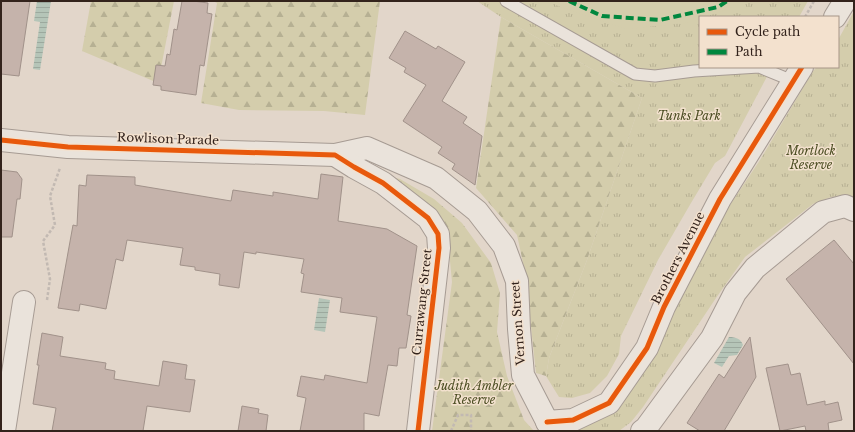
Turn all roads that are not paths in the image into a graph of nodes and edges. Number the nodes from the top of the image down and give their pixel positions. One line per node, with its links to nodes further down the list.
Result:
1 (506, 1): 4 (lane)
2 (845, 1): 3 (street)
3 (836, 16)
4 (737, 68)
5 (765, 68): 6 (lane)
6 (798, 74): 11 (street, Brothers Avenue)
7 (1, 140): 8 (street, Rowlison Parade)
8 (335, 155): 11 (street, Vernon Street); 13 (street, Currawang Street)
9 (854, 210): 14 (street)
10 (24, 302): 12 (street)
11 (549, 427)
12 (4, 431)
13 (418, 431)
14 (642, 431)

